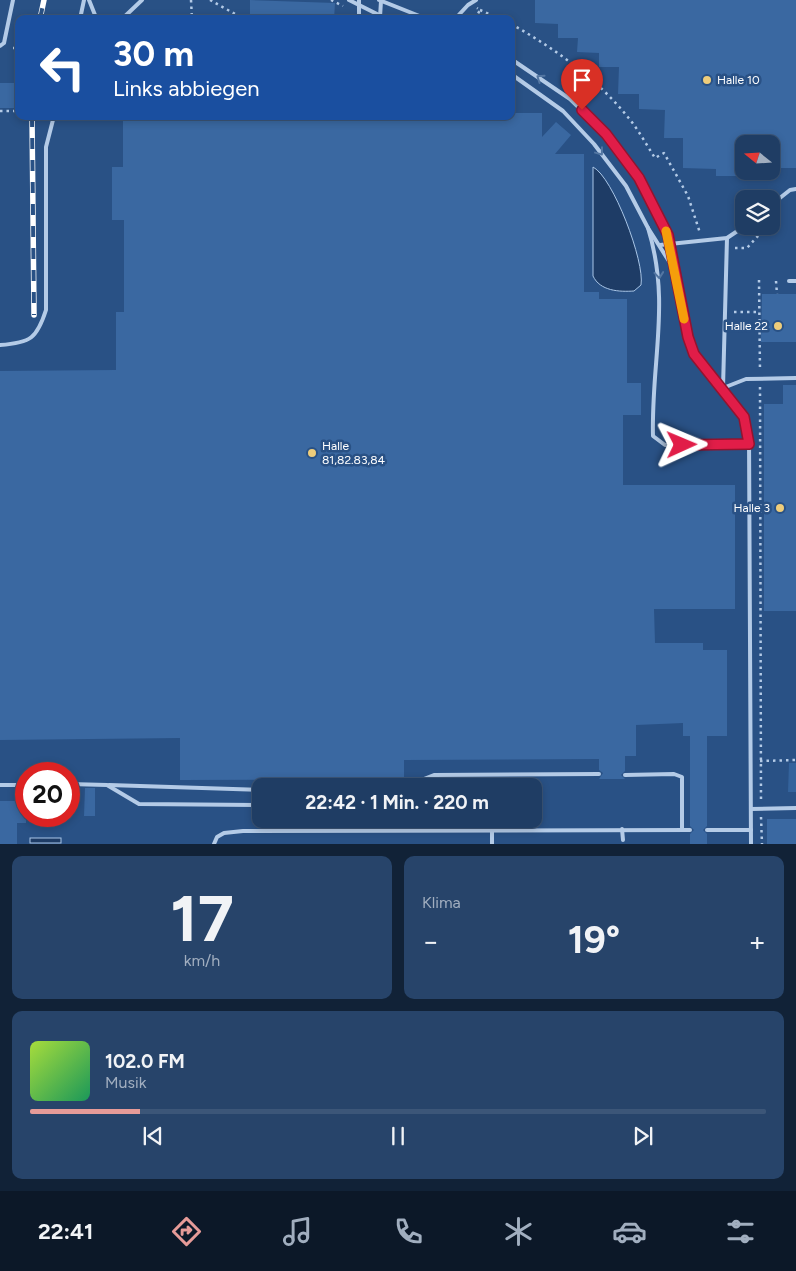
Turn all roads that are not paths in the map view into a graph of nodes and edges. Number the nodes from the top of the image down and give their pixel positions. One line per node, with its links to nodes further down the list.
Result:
1 (13, 0): 17 (lane)
2 (84, 0): 9 (lane)
3 (89, 0): 10 (lane)
4 (142, 0): 11 (lane)
5 (349, 0): 8 (lane)
6 (476, 0): 16 (lane)
7 (380, 1): 14 (lane); 15 (lane)
8 (359, 2): 12 (lane); 13 (lane)
9 (81, 15)
10 (95, 15)
11 (126, 15)
12 (359, 15)
13 (377, 15)
14 (380, 15)
15 (412, 15)
16 (459, 15)
17 (0, 46)
18 (515, 62): 26 (lane, one-way to 18)
19 (515, 77): 23 (lane, one-way to 23)
20 (53, 120): 31 (lane)
21 (796, 189): 22 (lane)
22 (780, 198)
23 (648, 228): 27 (lane); 34 (lane, one-way to 34)
24 (735, 233): 25 (lane)
25 (727, 238): 26 (lane); 33 (lane)
26 (670, 244): 27 (lane); 28 (lane)
27 (660, 245): 28 (lane)
28 (674, 270): 33 (lane)
29 (789, 281): 30 (lane)
30 (796, 281)
31 (0, 344)
32 (796, 378): 33 (lane)
33 (724, 388): 34 (lane)
34 (749, 444): 44 (lane)
35 (599, 774): 37 (lane)
36 (625, 775): 47 (lane)
37 (426, 778)
38 (80, 784): 41 (lane)
39 (0, 785): 40 (lane)
40 (15, 785)
41 (107, 785): 42 (lane); 43 (lane)
42 (252, 790)
43 (252, 805)
44 (751, 808): 45 (lane); 50 (lane)
45 (796, 808)
46 (622, 829): 47 (lane); 51 (lane); 52 (lane)
47 (682, 830): 48 (lane)
48 (690, 830)
49 (707, 830): 50 (lane)
50 (751, 830): 55 (lane)
51 (492, 831): 53 (lane); 54 (lane)
52 (623, 840)
53 (214, 844)
54 (492, 844)
55 (751, 844)

